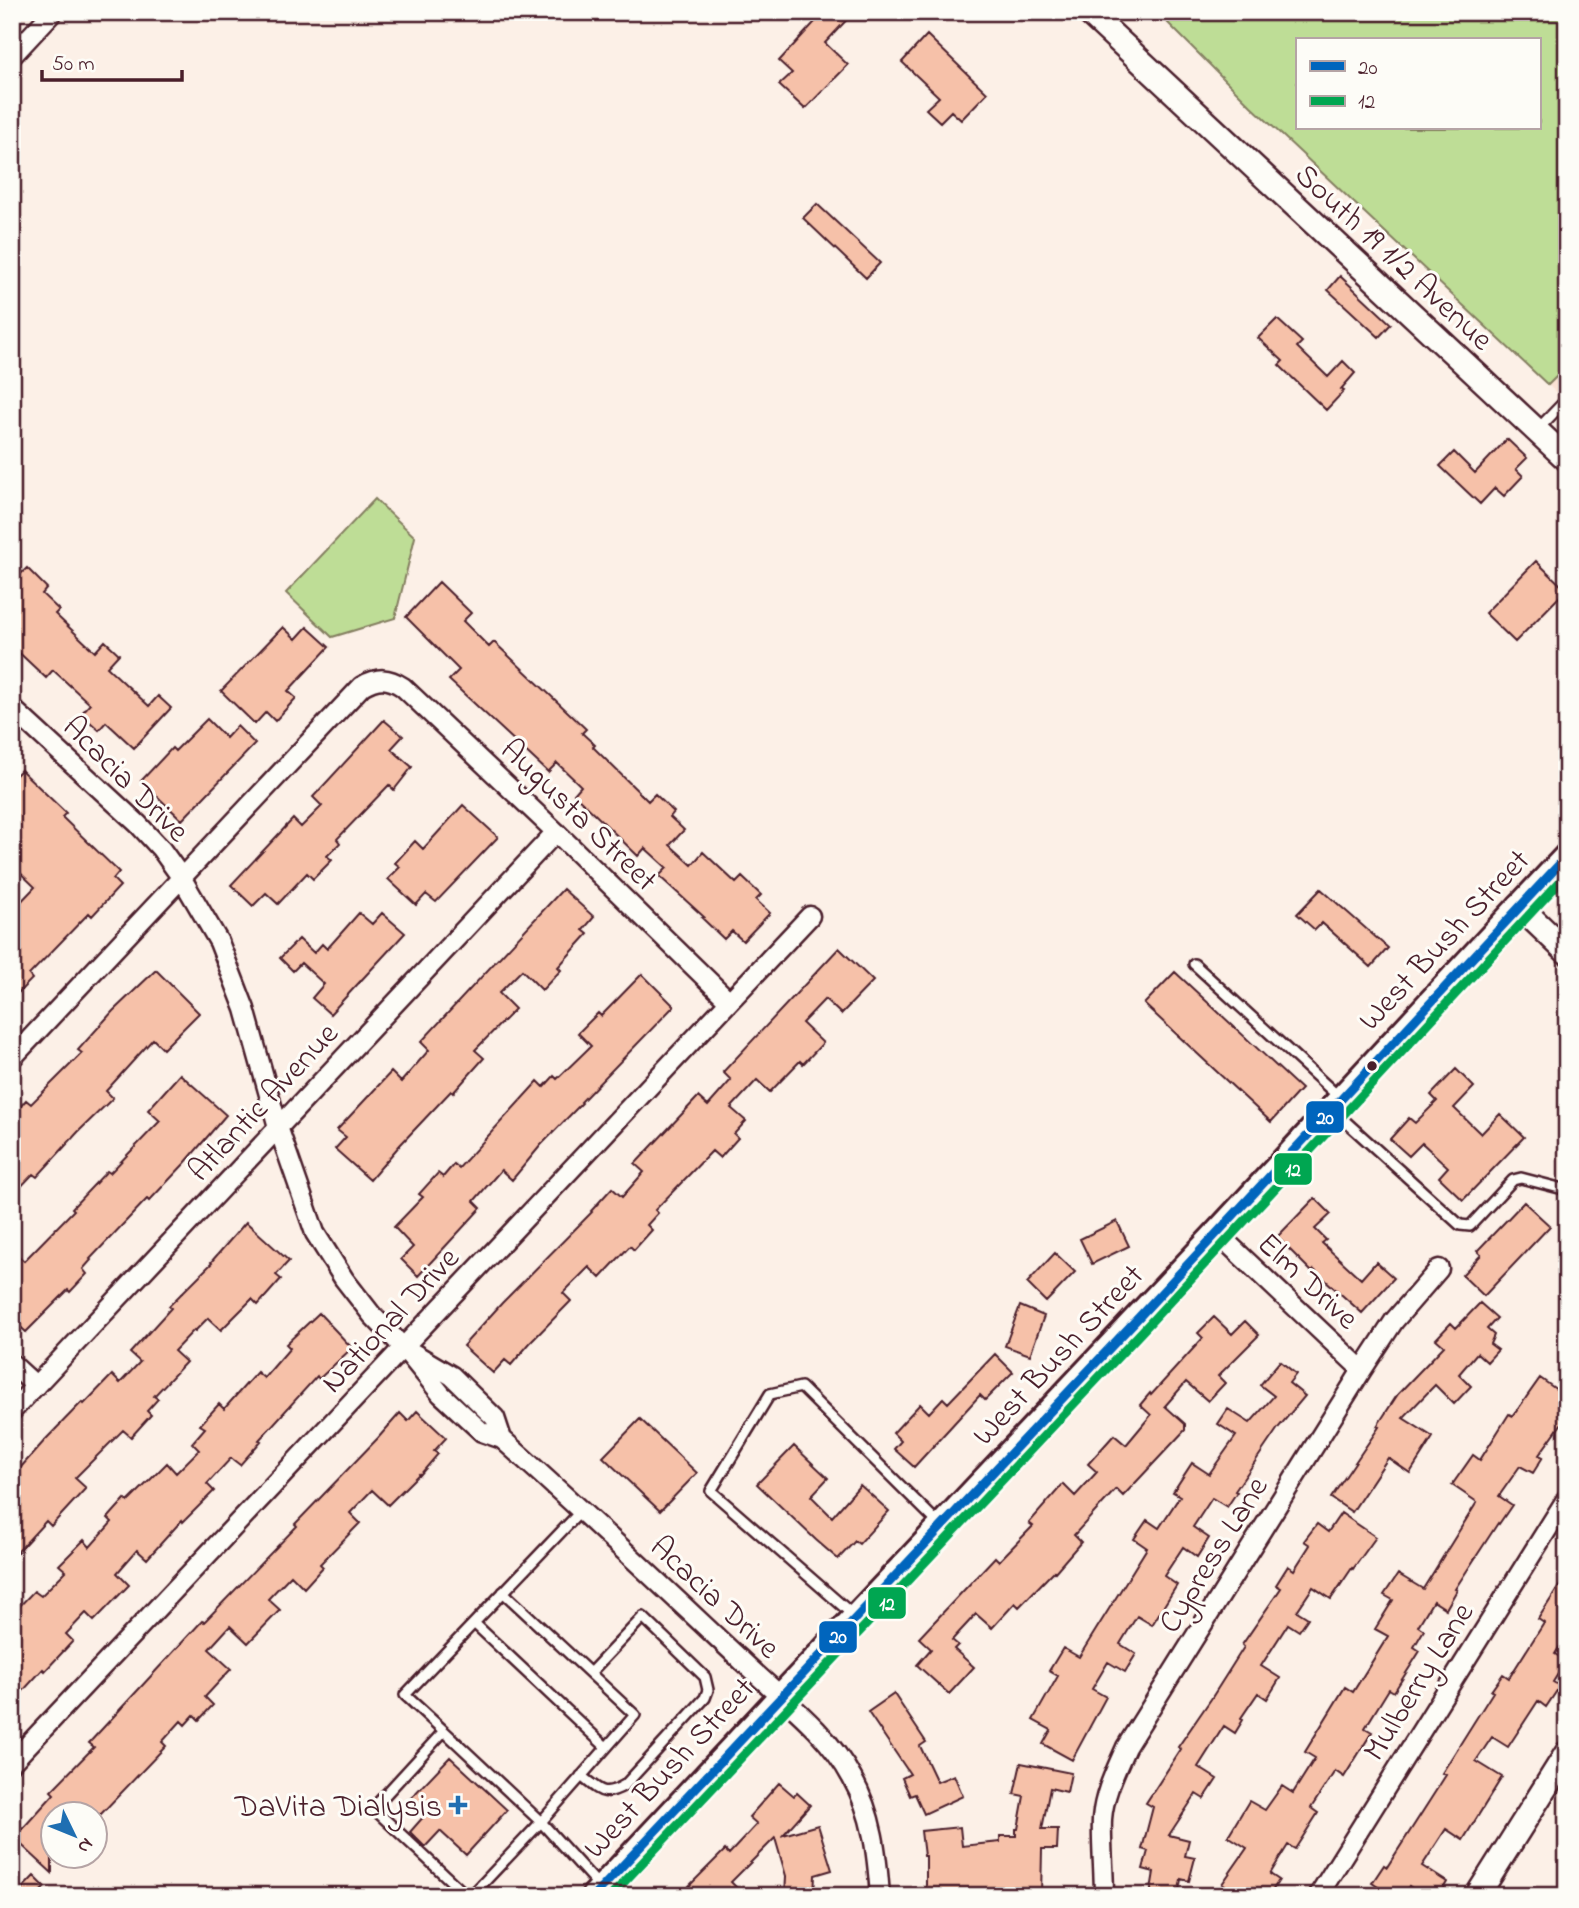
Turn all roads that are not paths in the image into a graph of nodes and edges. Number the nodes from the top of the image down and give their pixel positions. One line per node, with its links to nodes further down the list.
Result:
1 (53, 12): 3 (street)
2 (1088, 12): 5 (street, South 19 1/2 Avenue)
3 (12, 56)
4 (1567, 399): 5 (lane)
5 (1537, 430): 6 (street, South 19 1/2 Avenue)
6 (1567, 459)
7 (12, 708): 10 (street, Acacia Drive)
8 (556, 832): 10 (street, Augusta Street); 15 (street, Augusta Street); 18 (street, Atlantic Avenue)
9 (1567, 856): 11 (main road, West Bush Street)
10 (181, 877): 16 (street); 18 (street, Acacia Drive)
11 (1520, 906): 13 (street); 17 (main road, West Bush Street)
12 (810, 916): 15 (street, National Drive)
13 (1567, 952)
14 (1194, 964): 17 (lane)
15 (729, 1001): 22 (street, National Drive)
16 (12, 1058)
17 (1336, 1103): 19 (lane); 20 (main road, West Bush Street)
18 (278, 1128): 22 (street, Acacia Drive); 25 (street, Atlantic Avenue)
19 (1567, 1190)
20 (1217, 1233): 24 (street, Elm Drive); 29 (main road, West Bush Street)
21 (1439, 1269): 24 (street, Cypress Lane)
22 (403, 1347): 28 (street, Acacia Drive); 38 (street, National Drive)
23 (12, 1364): 25 (street)
24 (1362, 1370): 44 (street, Cypress Lane)
25 (36, 1386): 26 (street, Atlantic Avenue)
26 (12, 1411)
27 (1567, 1498): 45 (street, Mulberry Lane)
28 (582, 1510): 30 (lane); 34 (street, Acacia Drive)
29 (940, 1525): 31 (main road, West Bush Street); 31 (lane)
30 (503, 1592): 32 (lane); 33 (lane)
31 (854, 1617): 34 (main road, West Bush Street)
32 (474, 1623): 35 (lane); 36 (lane)
33 (590, 1673): 36 (lane); 39 (lane)
34 (780, 1696): 41 (main road, West Bush Street); 43 (street, Acacia Drive)
35 (444, 1731): 40 (lane); 42 (lane)
36 (606, 1747): 39 (lane)
37 (1567, 1753): 46 (street)
38 (12, 1762)
39 (580, 1776): 40 (lane)
40 (541, 1822): 41 (lane); 42 (lane)
41 (597, 1892)
42 (469, 1896)
43 (880, 1896)
44 (1104, 1896)
45 (1318, 1896)
46 (1477, 1896)

